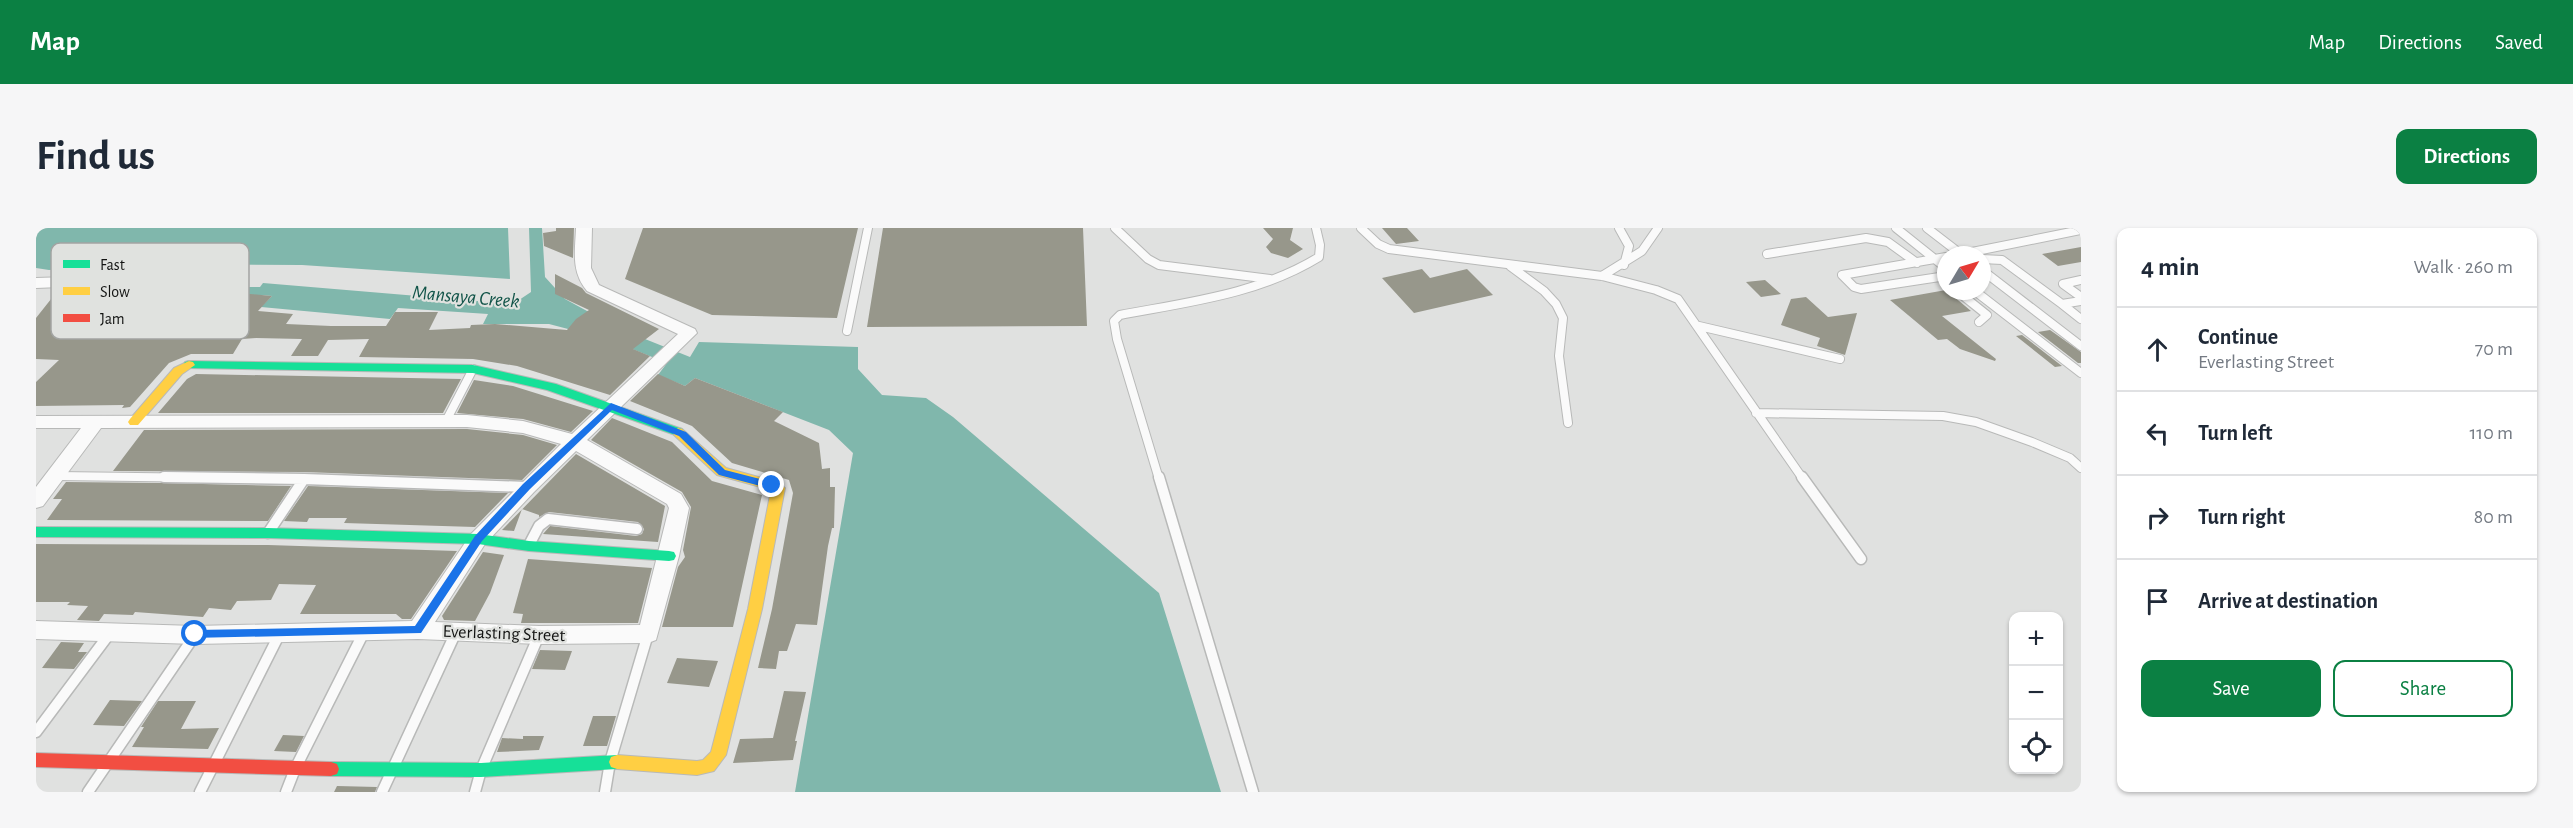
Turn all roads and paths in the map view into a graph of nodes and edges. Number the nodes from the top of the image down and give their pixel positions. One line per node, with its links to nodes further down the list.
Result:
1 (584, 228): 38 (street)
2 (868, 228): 33 (lane)
3 (1115, 228): 22 (lane)
4 (1316, 228): 22 (lane)
5 (1361, 228): 17 (lane)
6 (1619, 228): 18 (lane)
7 (1658, 228): 18 (lane)
8 (1896, 228): 15 (lane)
9 (1927, 228): 11 (lane)
10 (2081, 230): 12 (lane)
11 (1949, 246)
12 (1991, 249)
13 (1767, 254): 16 (lane)
14 (1991, 258): 29 (lane)
15 (1935, 260): 16 (lane)
16 (1917, 263): 21 (lane)
17 (1508, 264): 19 (lane); 44 (lane)
18 (1624, 265): 19 (lane)
19 (1602, 276): 32 (lane)
20 (1991, 277): 34 (lane)
21 (1937, 278)
22 (1279, 280): 81 (lane)
23 (2081, 280): 26 (lane)
24 (36, 283): 25 (street)
25 (51, 283)
26 (2081, 299): 29 (lane)
27 (1968, 300): 31 (lane)
28 (1987, 300): 37 (lane)
29 (2062, 304): 30 (lane)
30 (2081, 319)
31 (1979, 322)
32 (1699, 326): 35 (lane); 39 (lane)
33 (847, 332)
34 (2081, 346)
35 (1839, 360)
36 (473, 369): 38 (street); 40 (lane); 43 (street)
37 (2081, 373)
38 (611, 406): 45 (street); 70 (street)
39 (1756, 413): 46 (lane); 57 (lane)
40 (446, 421): 43 (street); 45 (street)
41 (36, 422): 42 (street)
42 (96, 422): 43 (street); 47 (street)
43 (134, 422)
44 (1568, 423)
45 (574, 442): 49 (street); 56 (street)
46 (2081, 468)
47 (57, 476): 48 (lane); 50 (street)
48 (304, 479): 49 (lane); 53 (lane)
49 (527, 487): 54 (street)
50 (36, 501)
51 (637, 529): 55 (lane)
52 (36, 532): 53 (street)
53 (268, 533): 54 (street)
54 (478, 539): 55 (street); 59 (street)
55 (529, 546): 56 (street)
56 (669, 556): 65 (street)
57 (1861, 558)
58 (36, 630): 60 (street, Everlasting Street)
59 (418, 630): 62 (street, Everlasting Street); 63 (street, Everlasting Street)
60 (111, 631): 64 (street, Everlasting Street); 67 (lane)
61 (280, 632): 62 (street, Everlasting Street); 64 (street, Everlasting Street); 71 (lane)
62 (364, 632): 72 (lane)
63 (456, 632): 66 (street, Everlasting Street); 73 (lane)
64 (195, 634): 69 (lane)
65 (648, 634): 66 (street, Everlasting Street); 70 (lane)
66 (539, 635): 74 (lane)
67 (36, 732)
68 (36, 760): 69 (street)
69 (107, 761): 71 (street); 75 (lane)
70 (610, 762): 74 (street); 80 (lane)
71 (213, 766): 72 (street); 76 (lane)
72 (295, 769): 73 (street); 77 (lane)
73 (390, 770): 74 (street); 78 (lane)
74 (481, 770): 79 (lane)
75 (88, 792)
76 (200, 792)
77 (286, 792)
78 (382, 792)
79 (475, 792)
80 (605, 792)
81 (1253, 792)

